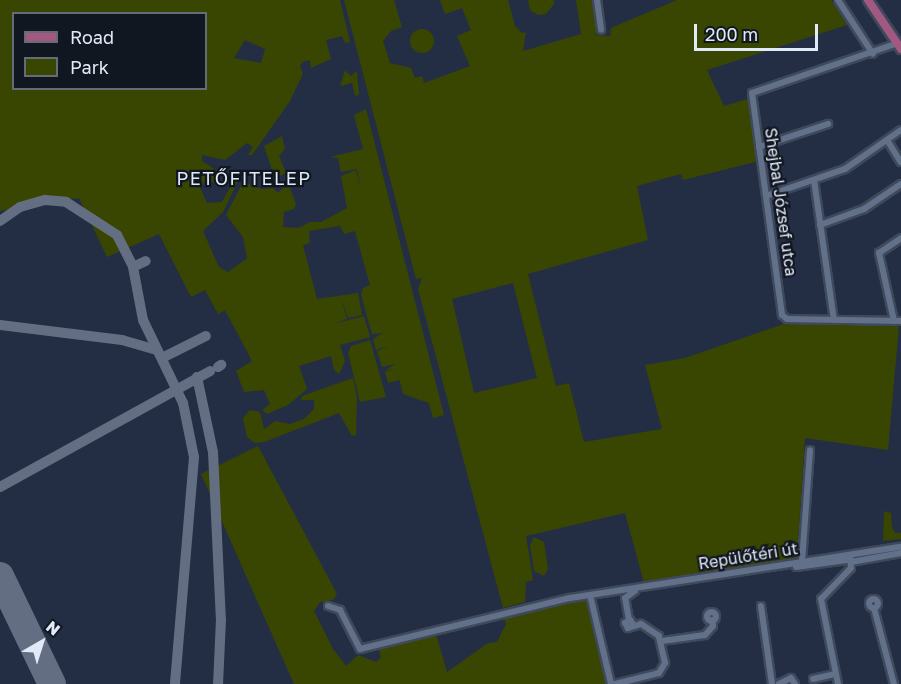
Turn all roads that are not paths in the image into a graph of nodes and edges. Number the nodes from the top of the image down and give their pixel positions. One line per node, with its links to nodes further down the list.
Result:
1 (597, 0): 4 (street)
2 (838, 0): 6 (street)
3 (868, 0): 5 (main road)
4 (601, 30)
5 (899, 42): 6 (street)
6 (873, 54): 10 (street, Shejbal József utca)
7 (828, 124): 10 (street)
8 (901, 130): 9 (street)
9 (887, 140): 11 (street); 12 (street)
10 (759, 147): 14 (street, Shejbal József utca)
11 (901, 162)
12 (814, 180): 14 (street); 15 (street)
13 (901, 184): 15 (street)
14 (766, 196): 17 (street, Shejbal József utca)
15 (820, 225): 17 (street)
16 (901, 238): 18 (street)
17 (834, 320): 18 (street)
18 (898, 321)
19 (810, 450): 23 (street)
20 (901, 547): 22 (street, Repülőtéri út)
21 (901, 553): 22 (street)
22 (849, 559): 23 (street, Repülőtéri út); 31 (street); 32 (street)
23 (802, 562): 24 (street, Repülőtéri út)
24 (600, 593): 25 (street, Repülőtéri út); 26 (street)
25 (590, 595): 26 (street); 27 (street, Repülőtéri út)
26 (591, 604): 34 (street)
27 (328, 606)
28 (761, 606): 35 (street)
29 (874, 608): 40 (street)
30 (712, 620): 31 (street)
31 (662, 641): 34 (street)
32 (835, 674): 33 (street); 39 (street)
33 (813, 679)
34 (613, 684)
35 (772, 684)
36 (779, 684): 37 (street)
37 (788, 684): 38 (street)
38 (795, 684)
39 (838, 684)
40 (894, 684)

